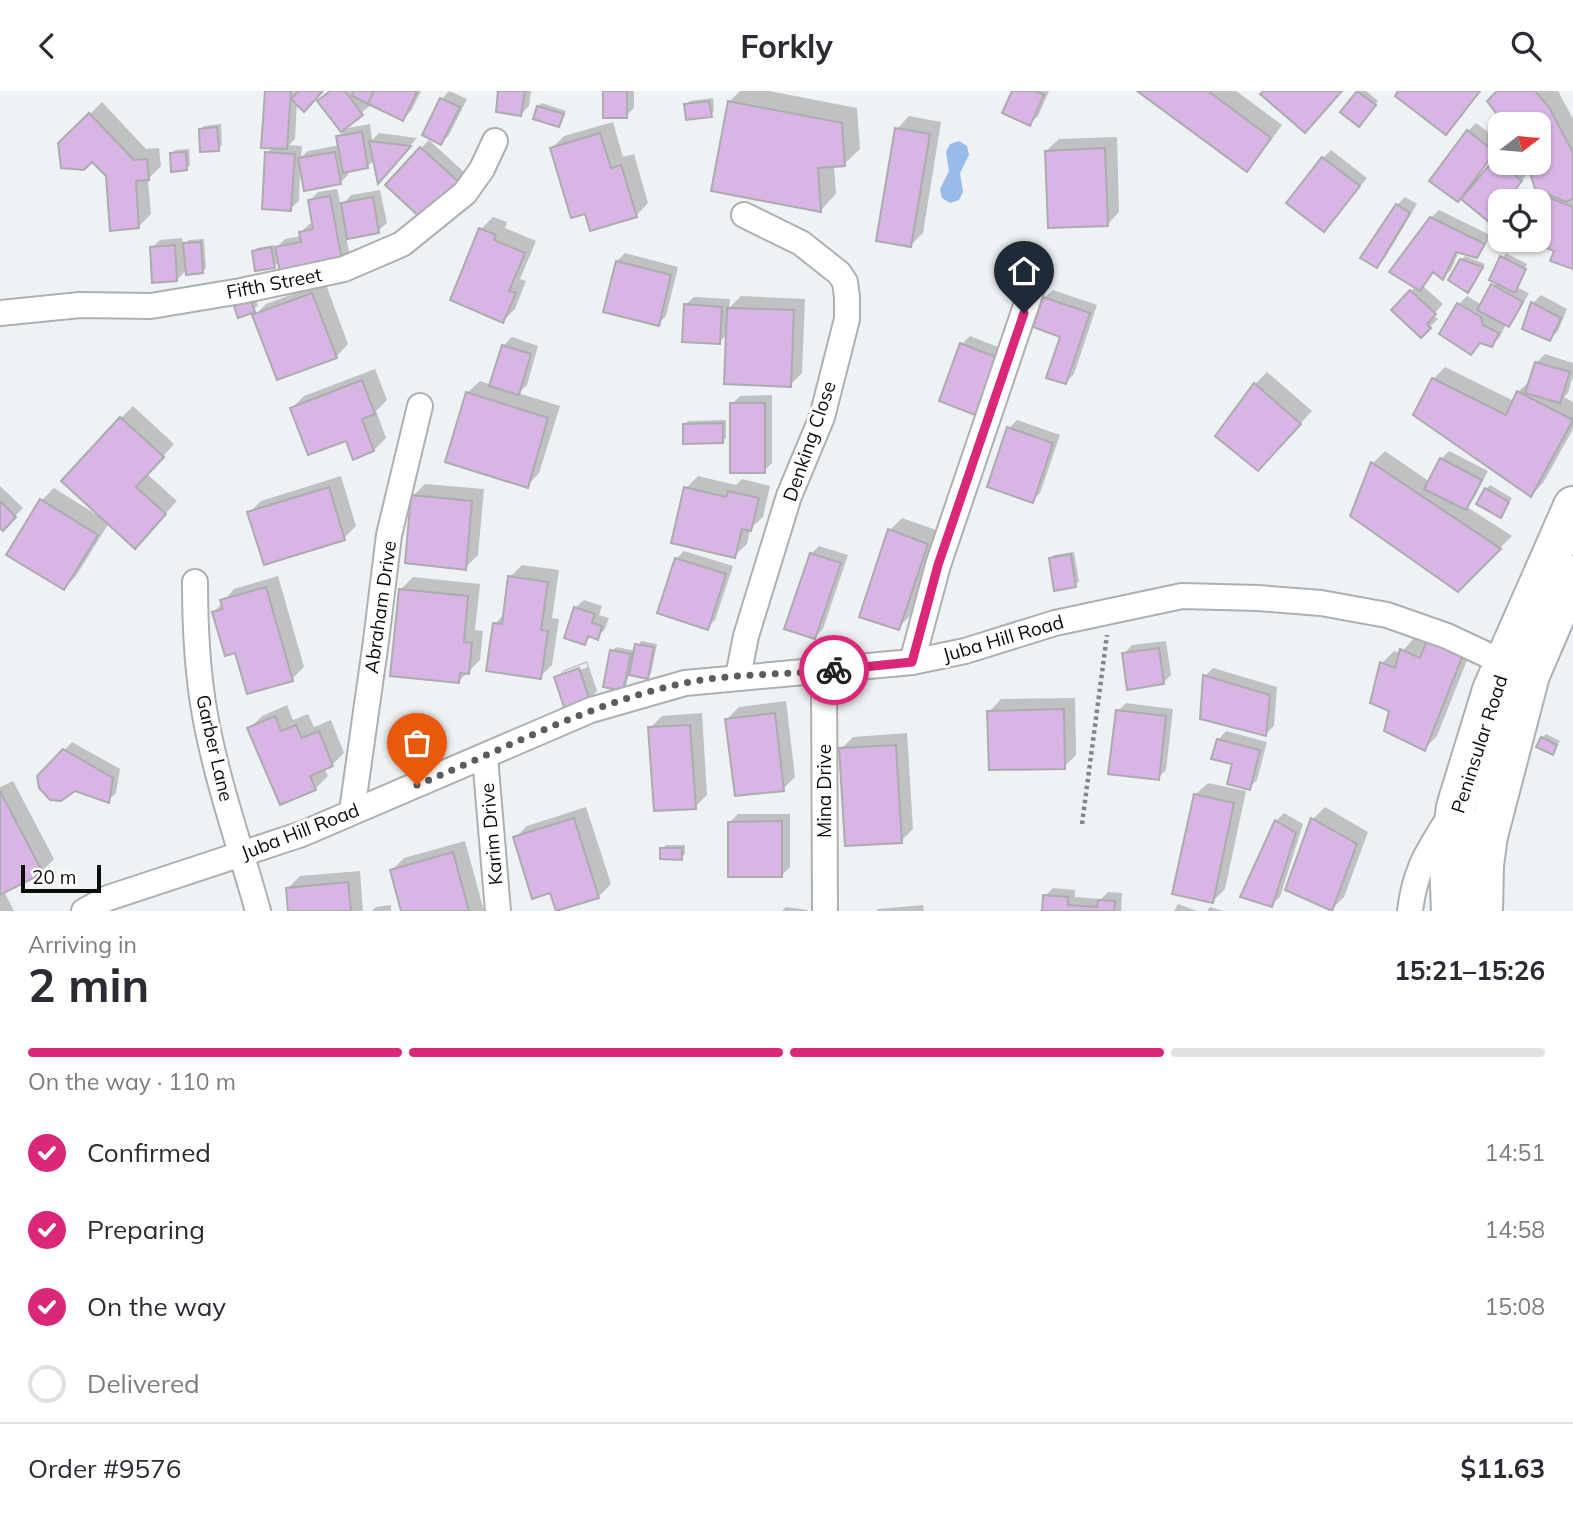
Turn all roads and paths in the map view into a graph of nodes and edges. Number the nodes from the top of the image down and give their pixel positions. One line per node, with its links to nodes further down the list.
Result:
1 (495, 141): 4 (street, Fifth Street)
2 (744, 215): 13 (street, Denking Close)
3 (1032, 288): 10 (street)
4 (0, 313)
5 (420, 405): 16 (street, Abraham Drive)
6 (1573, 506): 11 (main road, Peninsular Road)
7 (1573, 575): 11 (main road, Peninsular Road)
8 (194, 582): 19 (street, Garber Lane)
9 (1111, 610): 10 (street, Juba Hill Road); 11 (street, Juba Hill Road); 18 (path)
10 (912, 662): 12 (street, Juba Hill Road)
11 (1517, 669): 15 (main road, Peninsular Road); 17 (main road, Peninsular Road)
12 (824, 671): 13 (street, Juba Hill Road); 23 (street, Mina Drive)
13 (738, 677): 14 (street, Juba Hill Road)
14 (485, 757): 16 (street, Juba Hill Road); 22 (street, Karim Drive)
15 (1456, 807): 17 (main road); 24 (street); 25 (main road, Peninsular Road)
16 (352, 811): 19 (street, Juba Hill Road)
17 (1493, 815): 26 (main road, Peninsular Road)
18 (1082, 824)
19 (242, 853): 20 (street, Juba Hill Road); 21 (street, Garber Lane)
20 (84, 911)
21 (258, 911)
22 (498, 911)
23 (825, 911)
24 (1410, 911)
25 (1451, 911)
26 (1483, 911)

